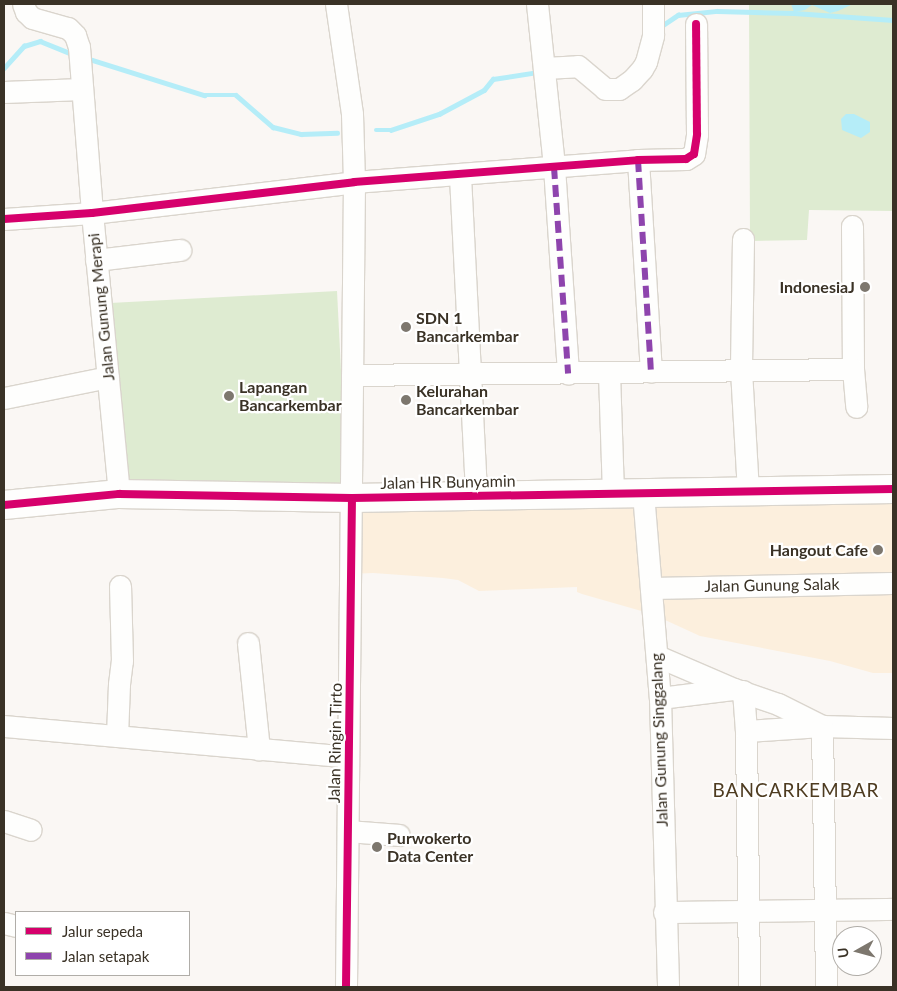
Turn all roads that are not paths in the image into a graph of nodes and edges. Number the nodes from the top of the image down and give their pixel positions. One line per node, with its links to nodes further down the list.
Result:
1 (22, 4): 7 (street, Jalan Gunung Merapi)
2 (336, 4): 12 (street, Jalan Ringin Tirto)
3 (537, 4): 6 (street)
4 (653, 4): 6 (street)
5 (696, 24): 9 (street)
6 (544, 68): 10 (street)
7 (82, 89): 8 (street); 13 (street, Jalan Gunung Merapi)
8 (4, 92)
9 (638, 160): 10 (street); 21 (street)
10 (554, 167): 11 (street); 24 (street)
11 (460, 176): 12 (street); 23 (street)
12 (354, 182): 13 (street); 25 (street, Jalan Ringin Tirto)
13 (92, 213): 14 (street); 18 (street, Jalan Gunung Merapi)
14 (4, 219)
15 (852, 226): 19 (street)
16 (743, 239): 20 (street)
17 (180, 250): 18 (street)
18 (96, 260): 26 (street, Jalan Gunung Merapi)
19 (853, 368): 20 (street); 28 (street)
20 (741, 370): 21 (street); 30 (street)
21 (651, 372): 22 (street)
22 (609, 373): 24 (street); 31 (street)
23 (471, 374): 24 (street); 25 (street); 34 (street)
24 (568, 374)
25 (352, 375): 35 (street, Jalan Ringin Tirto)
26 (108, 377): 27 (street); 33 (street, Jalan Gunung Merapi)
27 (4, 398)
28 (856, 407)
29 (893, 489): 30 (main road, Jalan HR Bunyamin)
30 (748, 490): 32 (main road, Jalan HR Bunyamin)
31 (613, 493): 32 (main road, Jalan HR Bunyamin); 34 (main road, Jalan HR Bunyamin)
32 (643, 493): 39 (street, Jalan Gunung Singgalang)
33 (119, 494): 35 (main road, Jalan HR Bunyamin); 36 (main road, Jalan HR Bunyamin)
34 (476, 495): 35 (main road, Jalan HR Bunyamin)
35 (352, 498): 50 (street, Jalan Ringin Tirto)
36 (4, 505)
37 (893, 583): 39 (street, Jalan Gunung Salak)
38 (120, 586): 48 (street)
39 (651, 588): 41 (street, Jalan Gunung Singgalang)
40 (248, 643): 49 (street)
41 (657, 656): 42 (street); 43 (street, Jalan Gunung Singgalang)
42 (738, 690): 43 (street); 45 (street); 47 (street)
43 (660, 698): 58 (street, Jalan Gunung Singgalang)
44 (4, 726): 48 (street)
45 (822, 726): 46 (street); 47 (street); 56 (street)
46 (893, 728)
47 (746, 731): 57 (street)
48 (117, 736): 49 (street)
49 (259, 749): 50 (street)
50 (348, 757): 53 (street, Jalan Ringin Tirto)
51 (4, 821): 52 (street)
52 (31, 830)
53 (348, 831): 54 (street); 59 (street, Jalan Ringin Tirto)
54 (399, 834)
55 (893, 909): 56 (street)
56 (825, 910): 57 (street); 62 (street)
57 (747, 911): 58 (street); 61 (street)
58 (664, 912): 60 (street, Jalan Gunung Singgalang)
59 (347, 986)
60 (668, 987)
61 (749, 987)
62 (826, 987)

